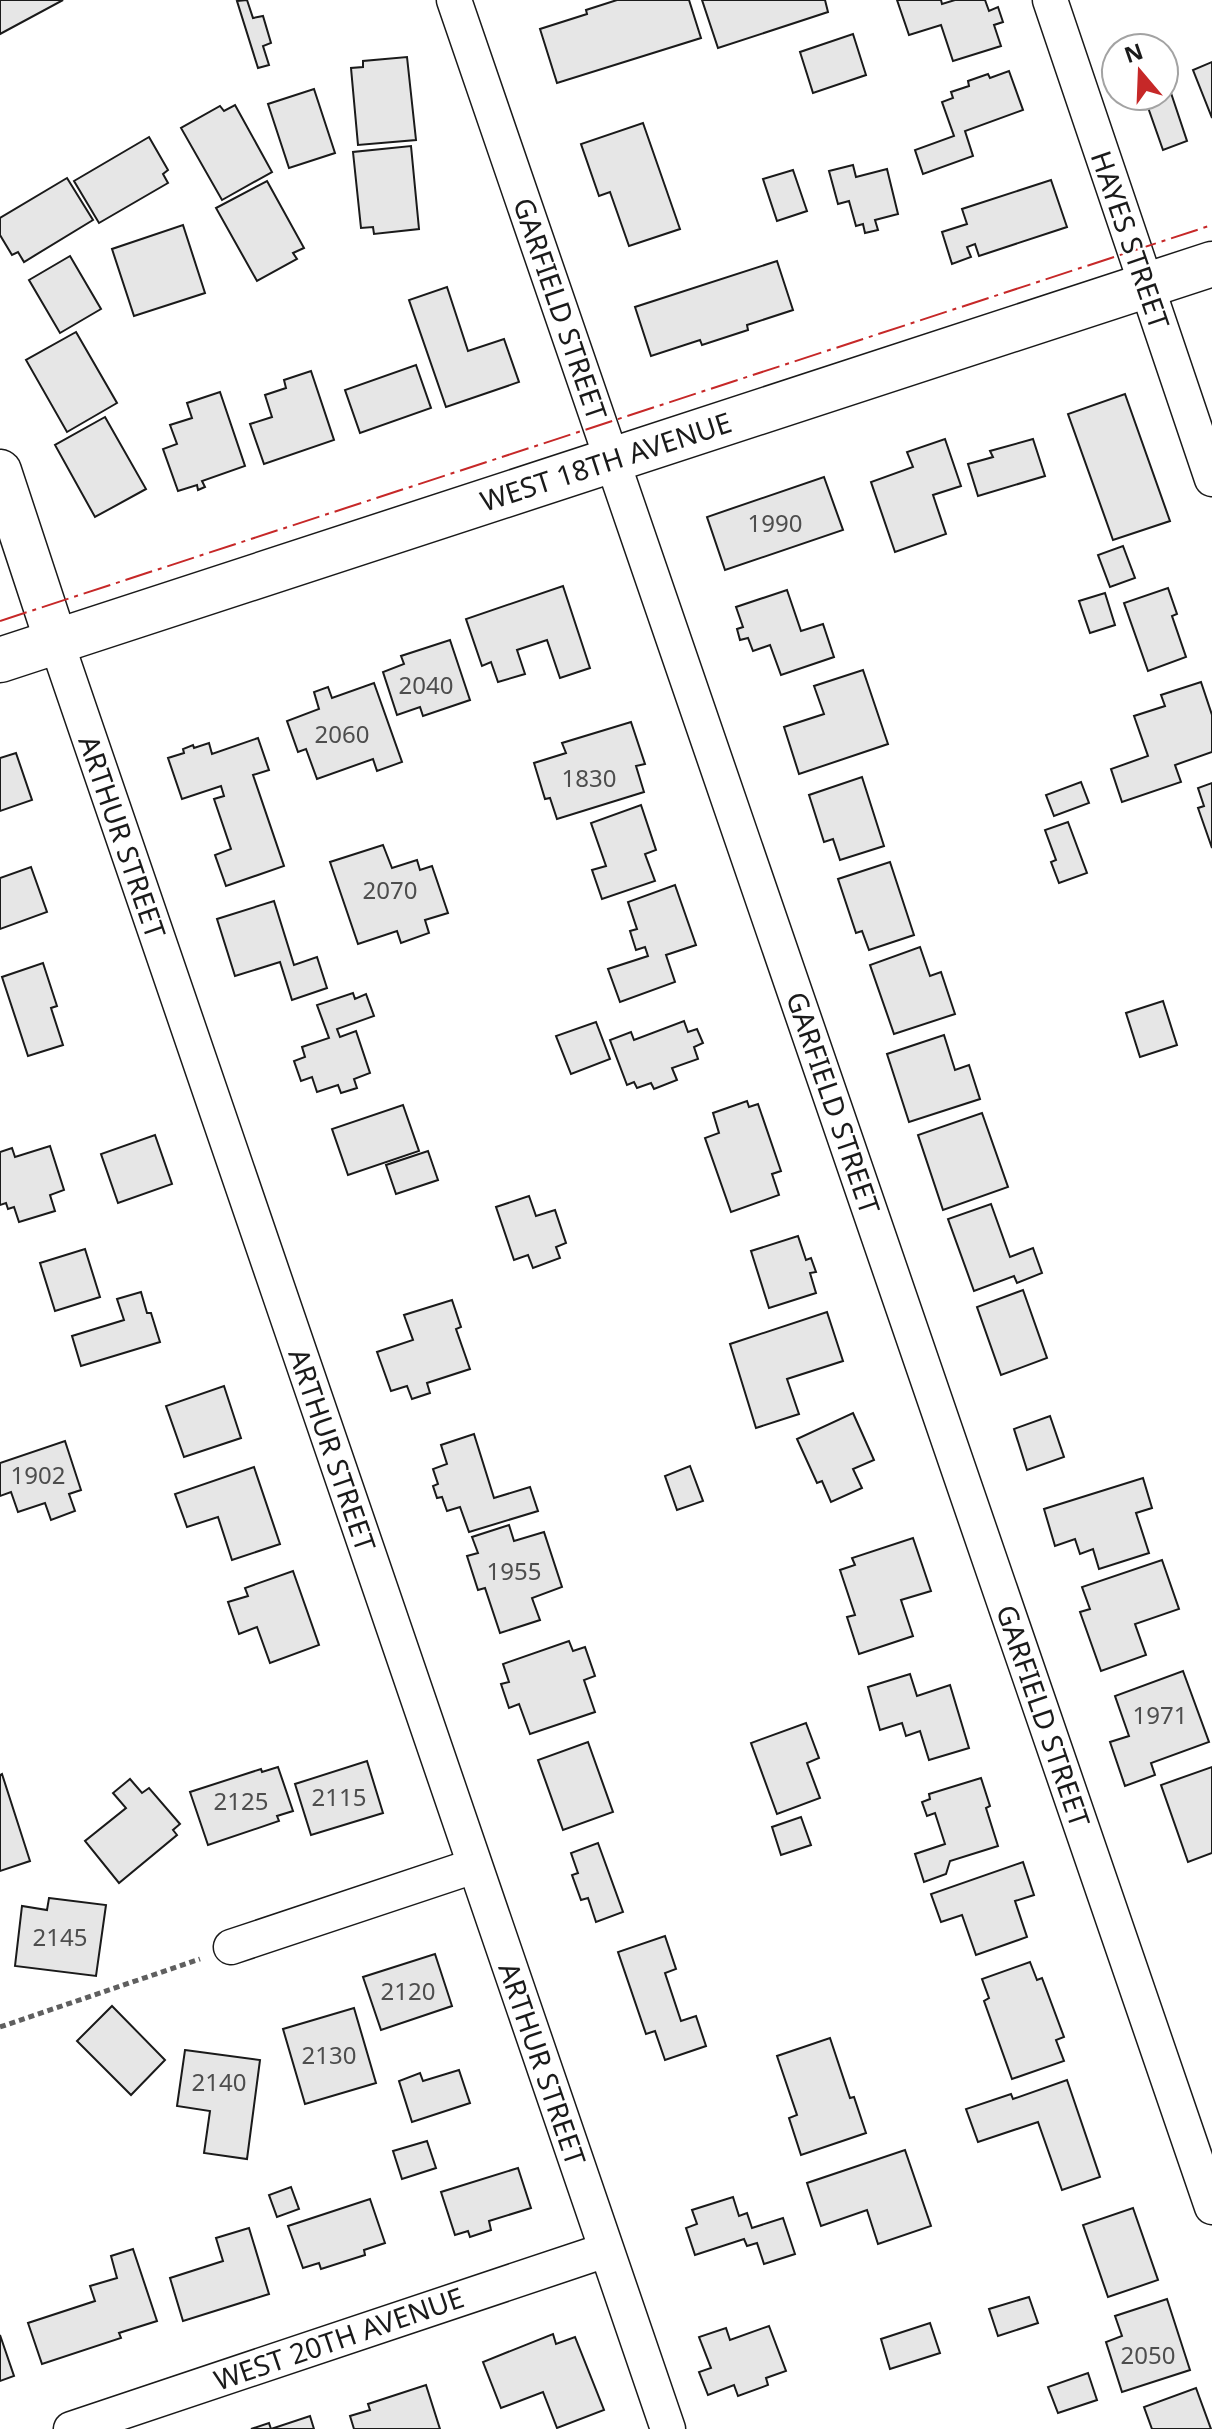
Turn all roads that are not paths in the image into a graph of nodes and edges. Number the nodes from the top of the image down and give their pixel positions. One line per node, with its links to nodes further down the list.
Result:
1 (454, 0): 5 (street, GARFIELD STREET)
2 (1050, 0): 4 (street, HAYES STREET)
3 (1212, 264): 4 (main road, WEST 18TH AVENUE)
4 (1145, 286): 5 (main road, WEST 18TH AVENUE); 7 (street, HAYES STREET)
5 (612, 460): 8 (main road, WEST 18TH AVENUE); 12 (street, GARFIELD STREET)
6 (0, 471): 8 (street, ARTHUR STREET)
7 (1212, 479)
8 (56, 641): 9 (main road, WEST 18TH AVENUE); 10 (street, ARTHUR STREET)
9 (0, 660)
10 (474, 1866): 11 (street); 13 (street, ARTHUR STREET)
11 (231, 1947)
12 (1212, 2207)
13 (606, 2250): 14 (street, WEST 20TH AVENUE); 15 (street, ARTHUR STREET)
14 (71, 2429)
15 (668, 2429)

